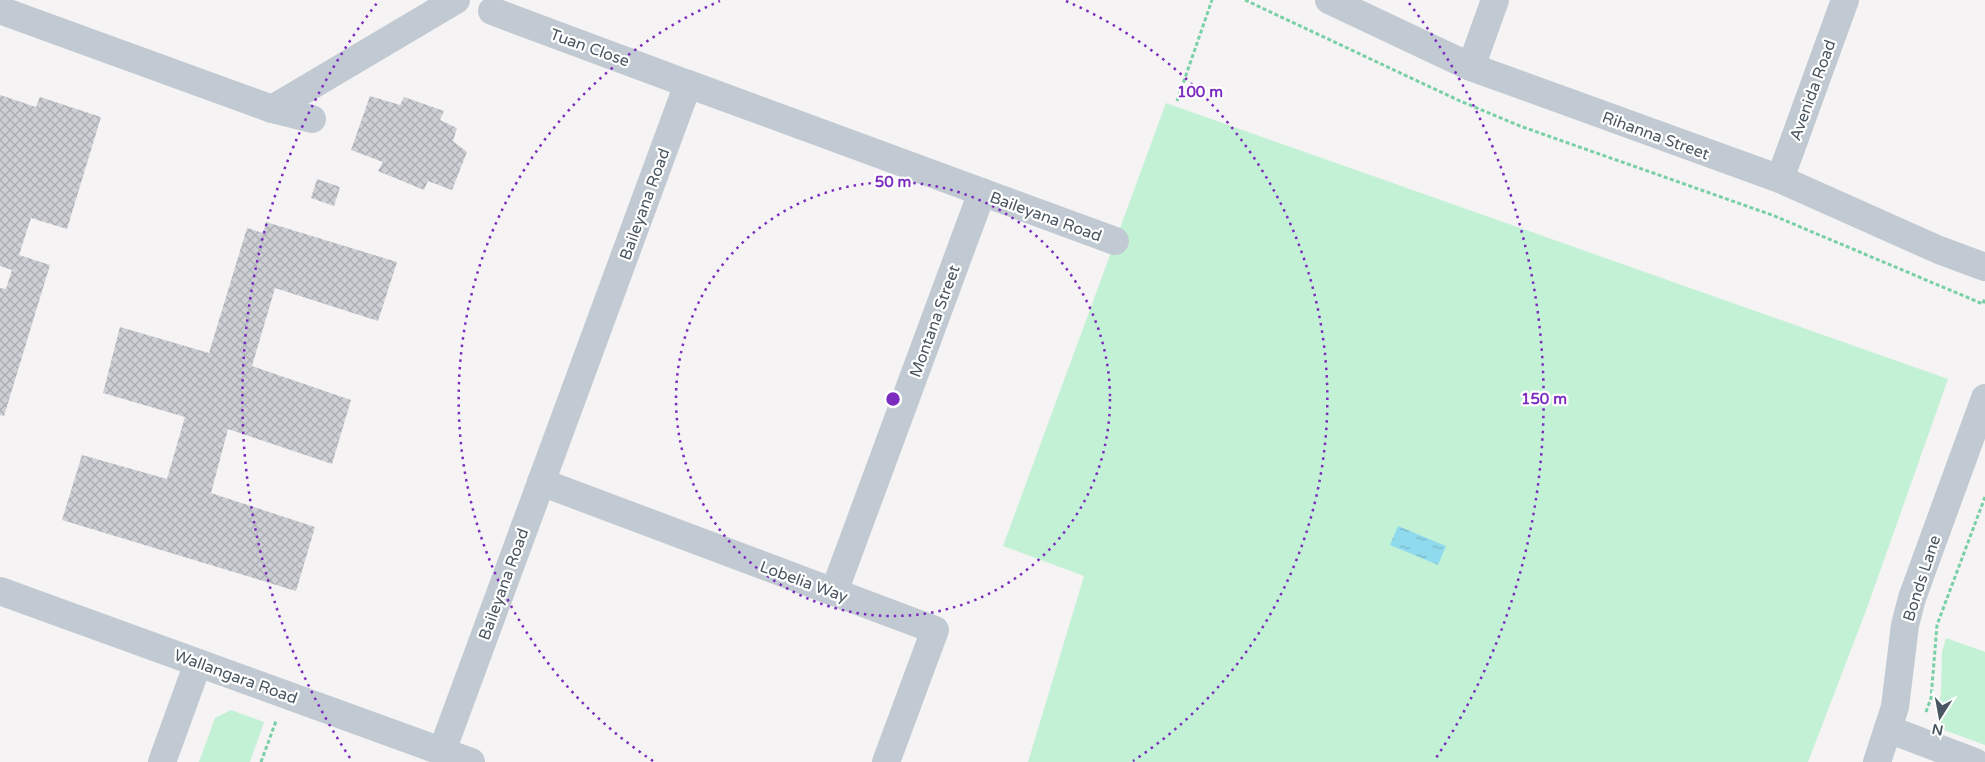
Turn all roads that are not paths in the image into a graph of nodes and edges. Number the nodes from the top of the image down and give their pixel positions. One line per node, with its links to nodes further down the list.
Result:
1 (456, 0): 9 (street)
2 (1329, 0): 7 (street, Rihanna Street)
3 (1495, 0): 7 (street)
4 (1844, 0): 11 (street, Avenida Road)
5 (0, 10): 9 (street)
6 (492, 11): 8 (street, Tuan Close)
7 (1471, 68): 11 (street, Rihanna Street)
8 (688, 84): 12 (street, Baileyana Road); 16 (street, Baileyana Road)
9 (272, 109): 10 (street)
10 (312, 119)
11 (1780, 180): 14 (street, Rihanna Street)
12 (982, 192): 13 (street, Baileyana Road); 18 (street, Montana Street)
13 (1115, 241)
14 (1985, 267)
15 (1985, 398): 20 (street, Bonds Lane)
16 (541, 482): 18 (street, Lobelia Way); 21 (street, Baileyana Road)
17 (0, 591): 19 (street, Wallangara Road)
18 (834, 592): 24 (street, Lobelia Way)
19 (198, 662): 21 (street, Wallangara Road); 22 (street)
20 (1888, 729): 25 (street, Bonds Lane); 26 (street)
21 (424, 752): 23 (street, Wallangara Road)
22 (162, 762)
23 (471, 762)
24 (886, 762)
25 (1877, 762)
26 (1975, 762)

